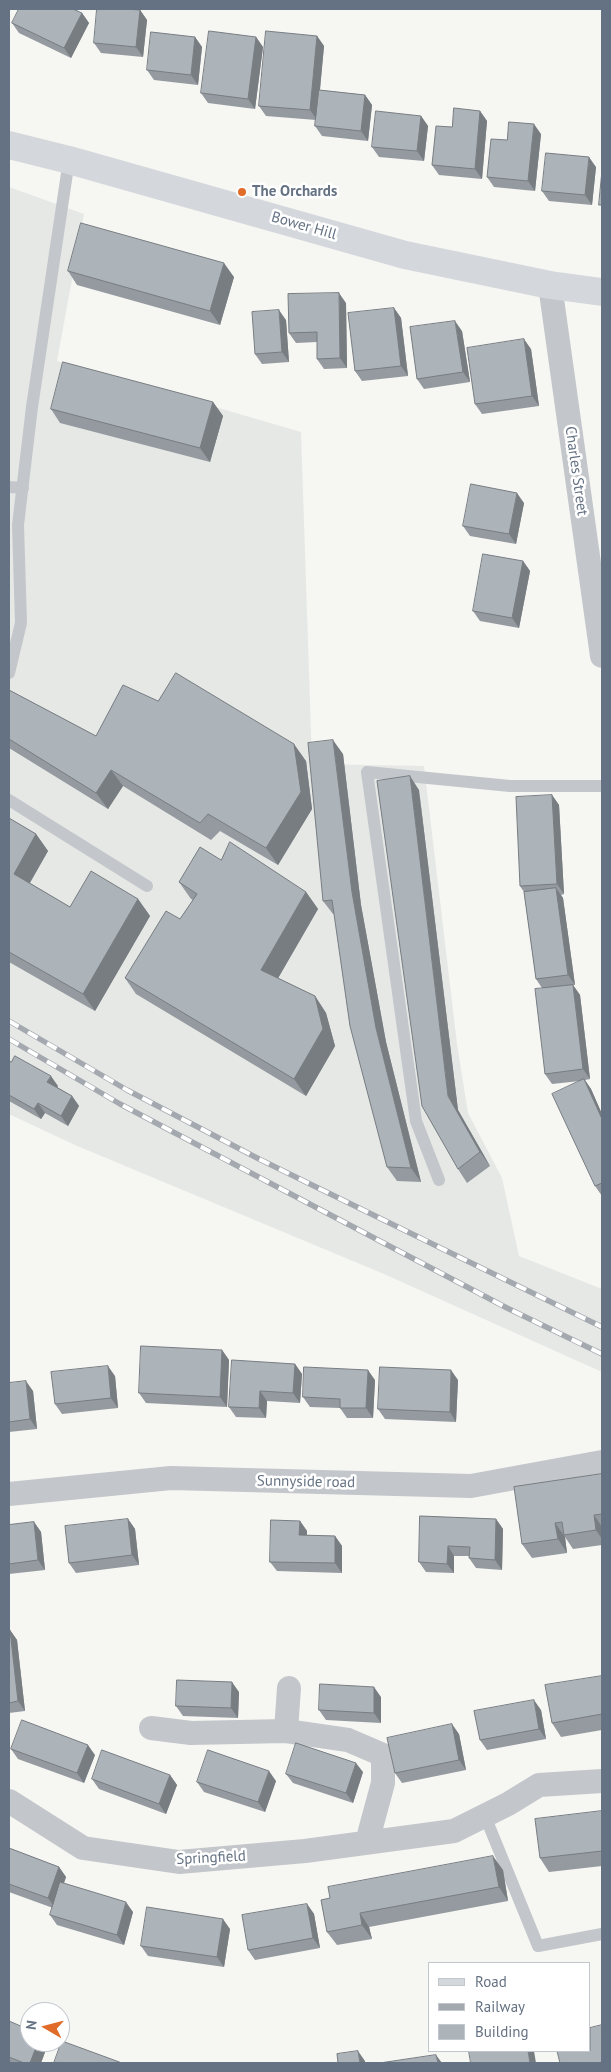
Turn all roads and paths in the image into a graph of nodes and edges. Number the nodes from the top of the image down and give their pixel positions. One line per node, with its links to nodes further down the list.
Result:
1 (9, 145): 2 (street, Bower Hill)
2 (70, 160): 3 (street, Bower Hill); 6 (lane)
3 (550, 285): 4 (street, Bower Hill); 7 (street, Charles Street)
4 (602, 292)
5 (9, 487): 6 (lane)
6 (23, 488): 8 (lane)
7 (602, 656)
8 (9, 673)
9 (602, 786): 12 (lane)
10 (9, 800): 11 (lane)
11 (147, 886)
12 (439, 1180)
13 (602, 1462): 14 (street, Sunnyside road)
14 (9, 1494)
15 (289, 1688): 17 (street)
16 (151, 1728): 17 (street)
17 (286, 1731): 21 (street)
18 (602, 1781): 20 (street, Springfield)
19 (9, 1801): 21 (street, Springfield)
20 (484, 1816): 21 (street, Springfield); 22 (lane)
21 (367, 1842)
22 (602, 1934)

